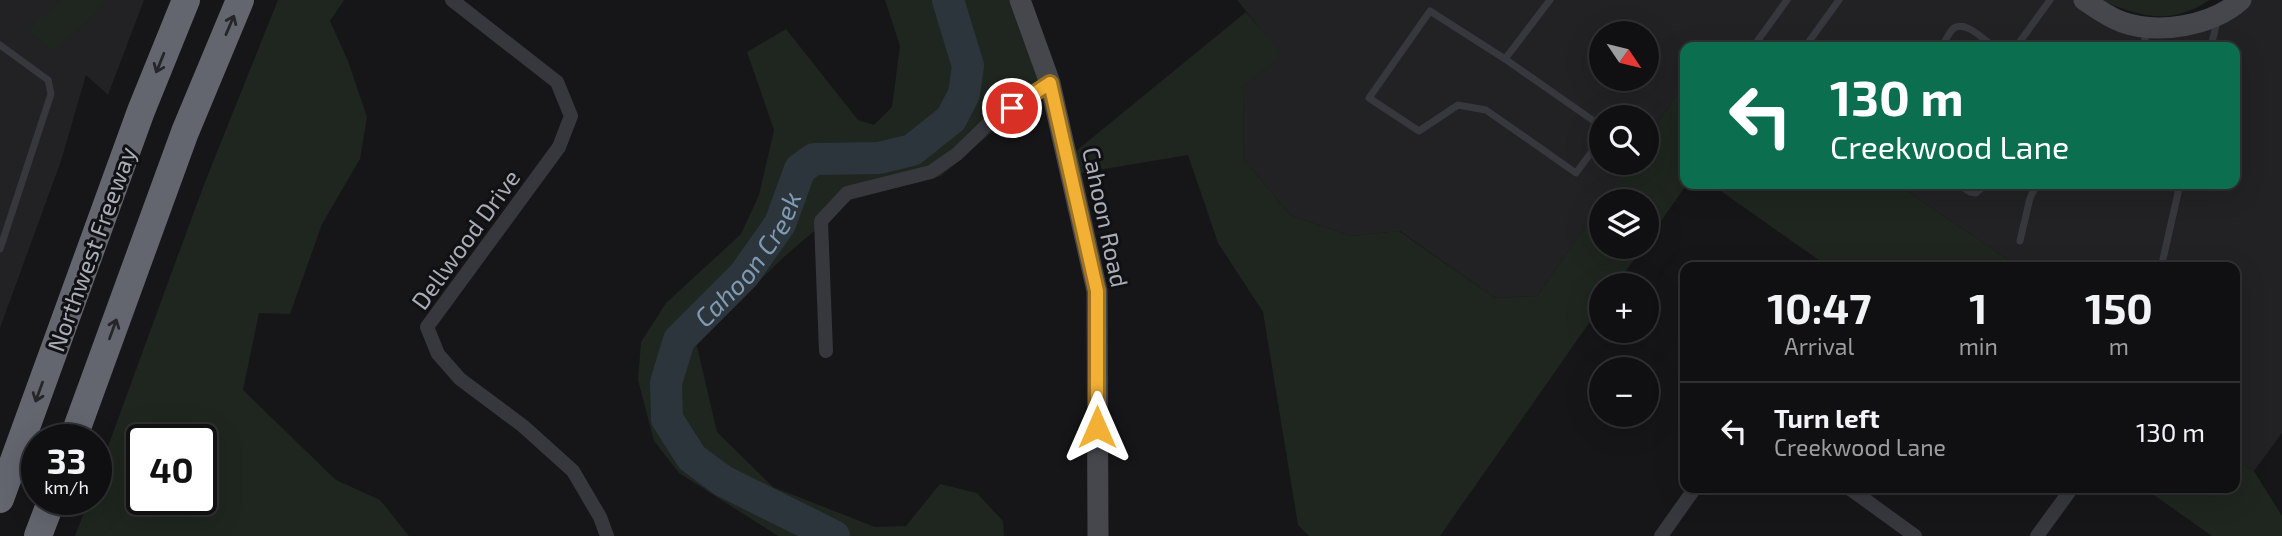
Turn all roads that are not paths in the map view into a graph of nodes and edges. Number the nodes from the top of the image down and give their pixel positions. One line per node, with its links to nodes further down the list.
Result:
1 (186, 0): 34 (highway, Northwest Freeway, one-way to 34)
2 (240, 0): 30 (highway, Northwest Freeway, one-way to 2)
3 (452, 0): 37 (street, Dellwood Drive)
4 (1020, 0): 21 (street, Cahoon Road)
5 (1550, 0): 20 (lane)
6 (1787, 0): 13 (lane)
7 (1839, 0): 14 (lane)
8 (2050, 0): 17 (lane)
9 (2084, 0): 12 (street)
10 (2241, 0): 11 (street)
11 (2219, 13): 12 (street); 18 (lane)
12 (2146, 37)
13 (1757, 42)
14 (1809, 42)
15 (1944, 42): 16 (lane)
16 (1987, 42)
17 (2020, 42)
18 (2212, 42)
19 (0, 45): 27 (lane)
20 (1505, 59): 22 (lane); 23 (lane)
21 (1050, 83): 29 (street); 38 (street, Cahoon Road)
22 (1589, 118)
23 (1589, 155)
24 (2034, 189): 26 (lane)
25 (2179, 189): 28 (lane)
26 (2020, 241)
27 (0, 249)
28 (2162, 262)
29 (826, 351)
30 (78, 424)
31 (1691, 493): 39 (street)
32 (1856, 493): 40 (street)
33 (2068, 493): 41 (street)
34 (0, 499)
35 (46, 515): 36 (highway)
36 (38, 536)
37 (607, 536)
38 (1098, 536)
39 (1661, 536)
40 (1915, 536)
41 (2037, 536)

